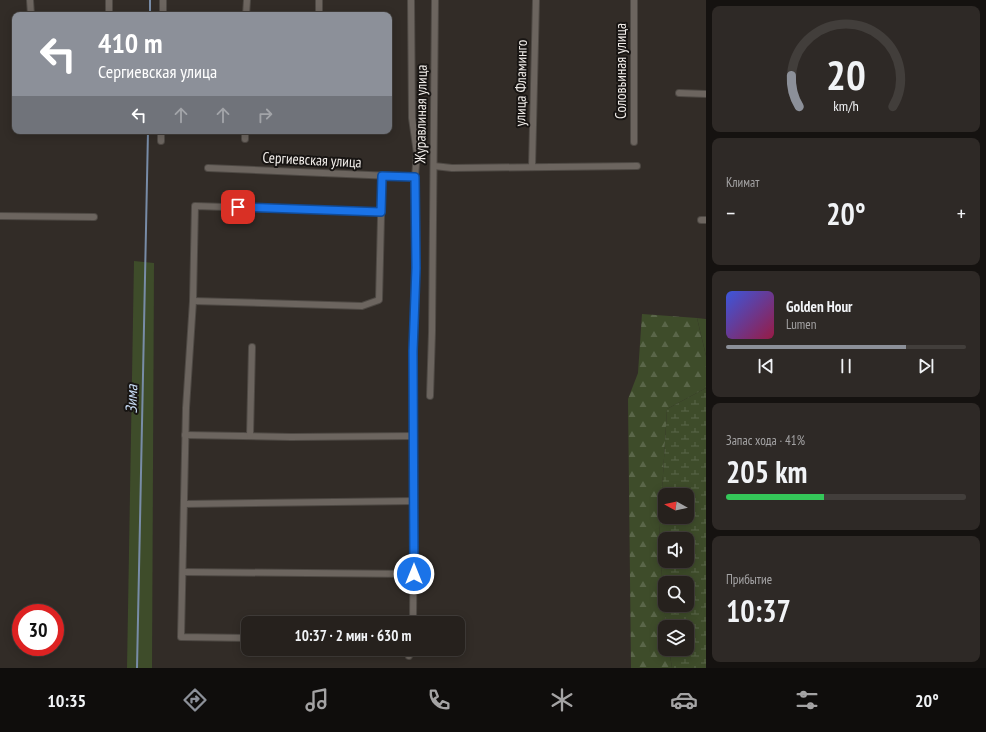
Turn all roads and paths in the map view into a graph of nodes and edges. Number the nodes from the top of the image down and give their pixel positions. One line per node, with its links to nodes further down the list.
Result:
1 (30, 0): 10 (street)
2 (110, 0): 11 (street)
3 (163, 0): 12 (street)
4 (247, 0): 13 (street)
5 (319, 0): 14 (street)
6 (411, 0): 27 (street)
7 (435, 0): 22 (street, Журавлиная улица)
8 (536, 0): 24 (street, улица Фламинго)
9 (634, 0): 21 (street, Соловьиная улица)
10 (31, 12)
11 (109, 12)
12 (163, 12)
13 (246, 12)
14 (319, 12)
15 (679, 93): 16 (street)
16 (706, 94)
17 (161, 134): 20 (street)
18 (245, 134): 19 (street)
19 (245, 139)
20 (161, 141)
21 (634, 142)
22 (434, 166): 24 (street); 33 (street, Журавлиная улица)
23 (637, 166): 24 (street)
24 (532, 167)
25 (208, 168): 26 (street, Сергиевская улица)
26 (382, 176): 27 (street, Сергиевская улица); 28 (street)
27 (415, 177): 36 (street)
28 (381, 212): 31 (street); 31 (street)
29 (0, 216): 30 (street)
30 (94, 217)
31 (193, 301): 34 (street)
32 (252, 347): 35 (street)
33 (430, 396)
34 (186, 435): 35 (street); 38 (street)
35 (250, 436): 36 (street)
36 (414, 436): 37 (street)
37 (414, 501): 38 (street); 40 (street)
38 (184, 504): 39 (street)
39 (183, 572): 40 (street); 42 (street)
40 (414, 574): 41 (street)
41 (413, 616)
42 (241, 638)

